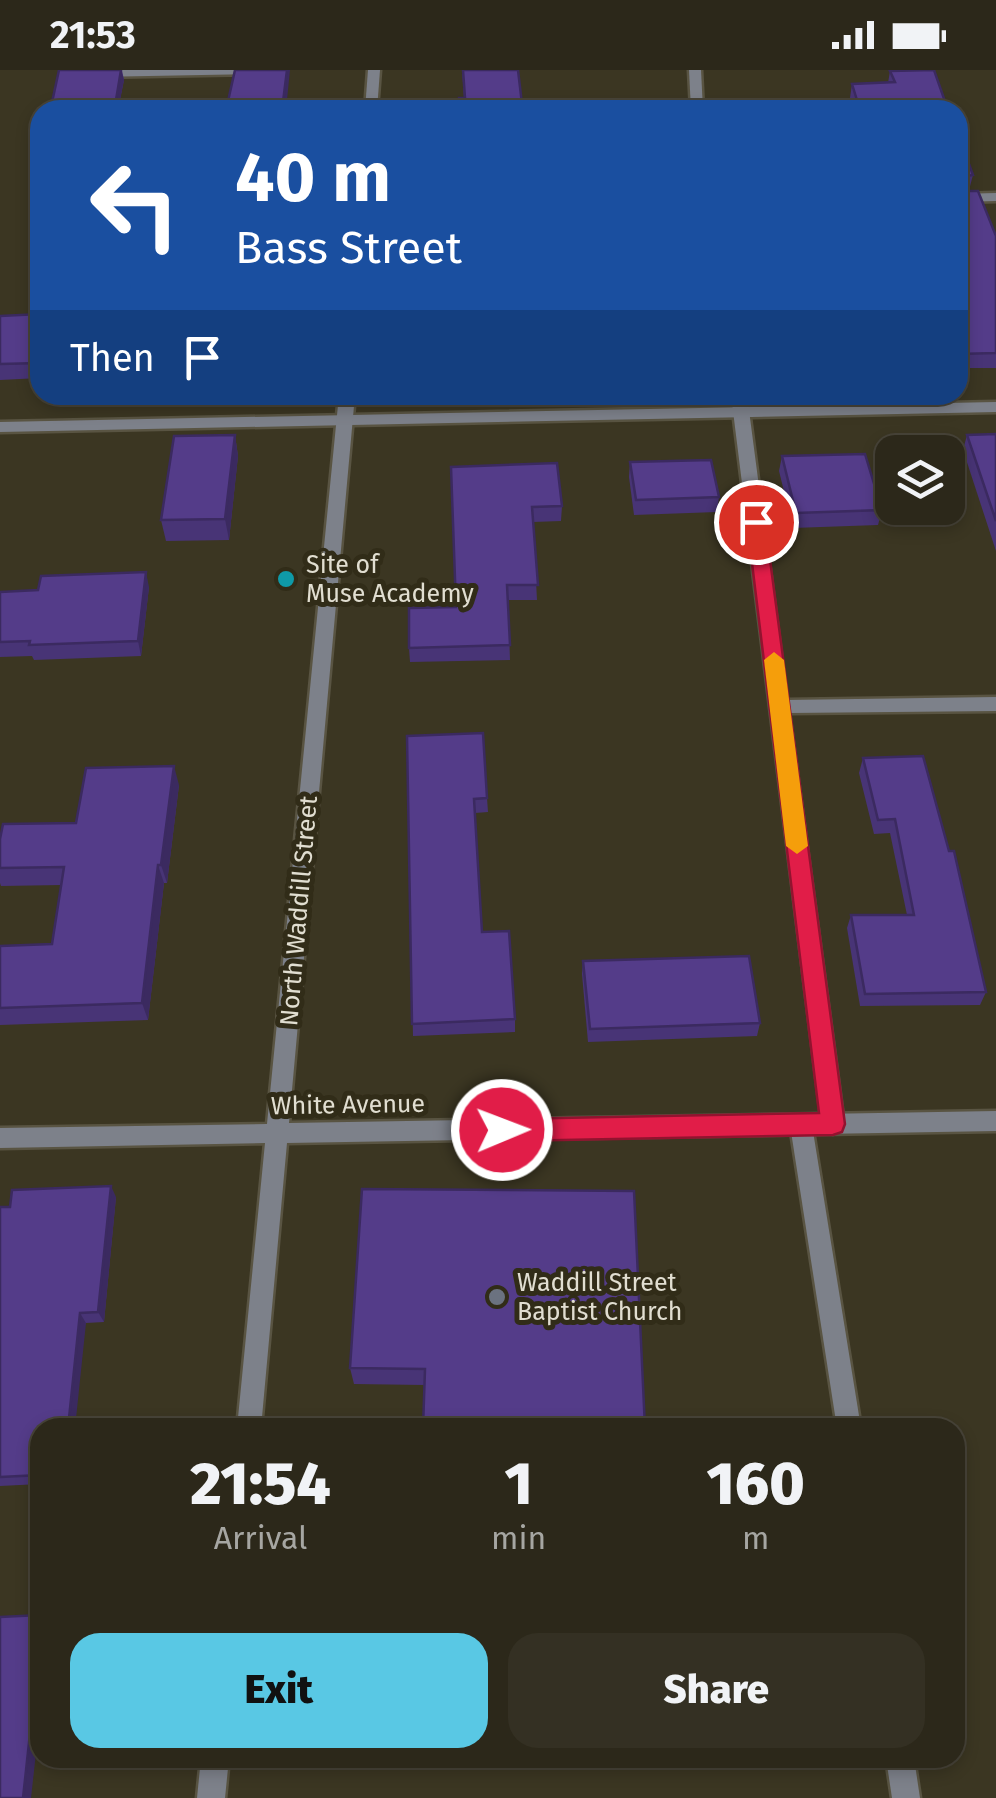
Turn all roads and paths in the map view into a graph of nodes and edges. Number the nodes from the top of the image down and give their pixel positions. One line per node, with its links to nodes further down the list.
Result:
1 (260, 70): 4 (street)
2 (374, 70): 5 (street)
3 (694, 70): 6 (street)
4 (87, 73)
5 (372, 100)
6 (696, 100)
7 (968, 198): 8 (street)
8 (996, 198)
9 (346, 405): 14 (street, North Waddill Street)
10 (694, 405): 14 (street)
11 (740, 405): 17 (street)
12 (868, 405): 13 (street)
13 (996, 407)
14 (345, 420): 15 (street); 21 (street, North Waddill Street)
15 (0, 427)
16 (996, 704): 17 (street)
17 (780, 707): 19 (street)
18 (996, 1121): 19 (street, White Avenue)
19 (833, 1124): 20 (street, White Avenue)
20 (801, 1125): 21 (street, White Avenue); 24 (street)
21 (278, 1134): 22 (street, White Avenue); 23 (street, North Waddill Street)
22 (0, 1138)
23 (249, 1418)
24 (846, 1418)
25 (214, 1768): 27 (street)
26 (902, 1768): 28 (street)
27 (211, 1798)
28 (906, 1798)

